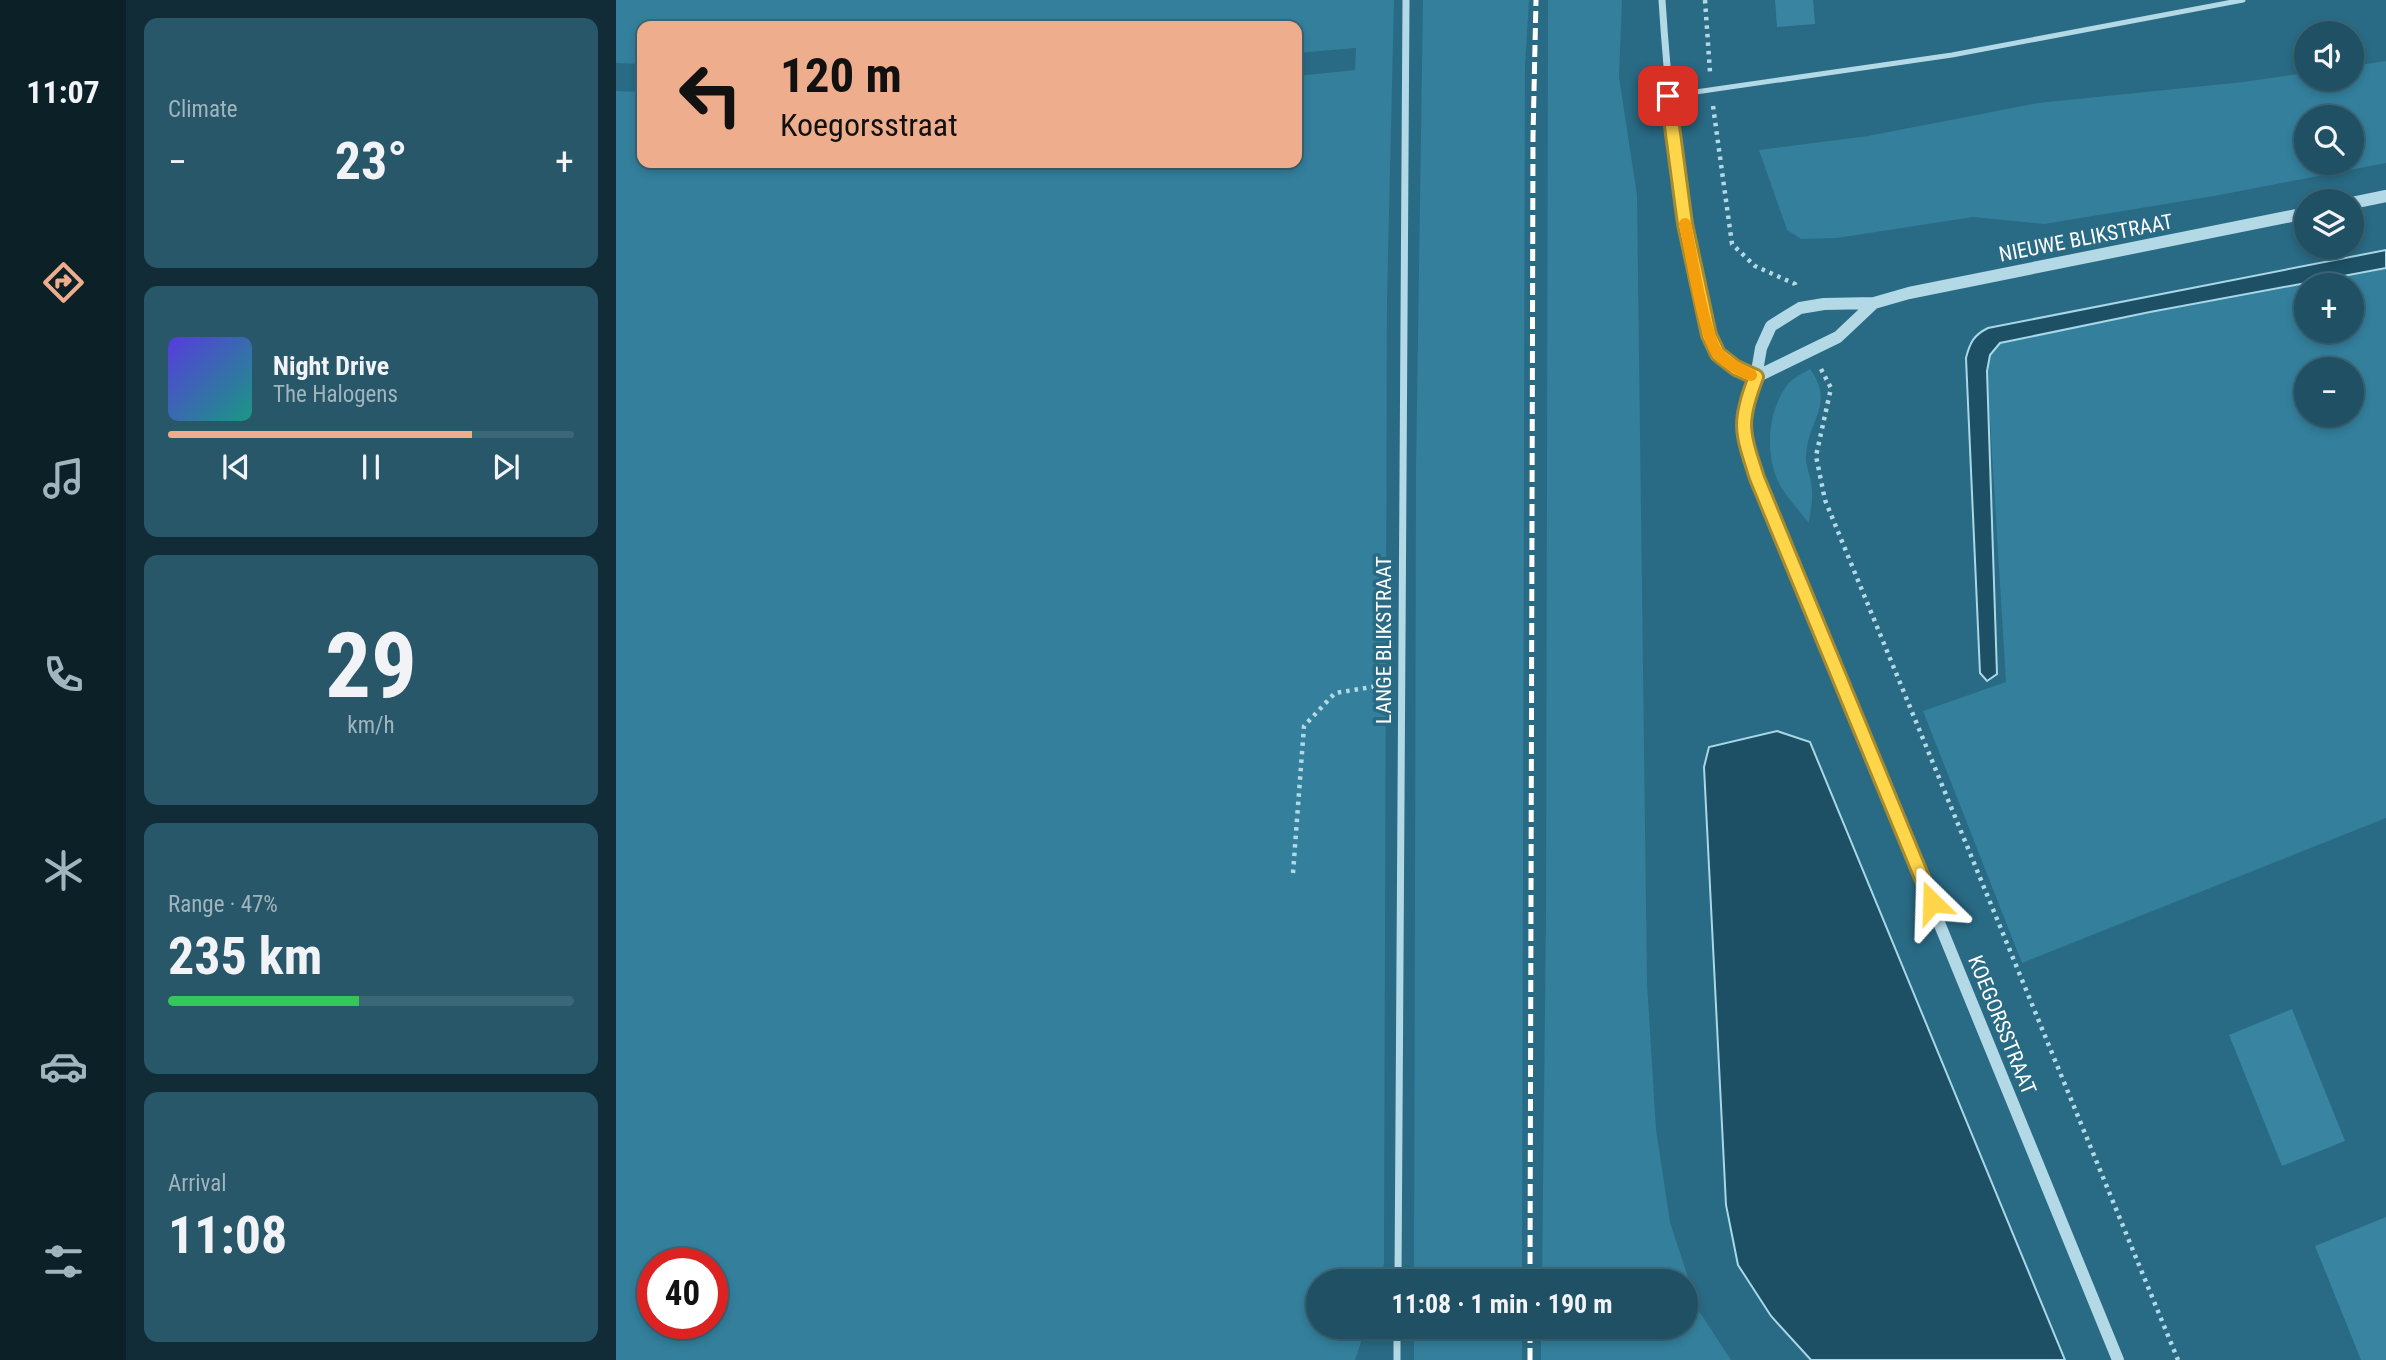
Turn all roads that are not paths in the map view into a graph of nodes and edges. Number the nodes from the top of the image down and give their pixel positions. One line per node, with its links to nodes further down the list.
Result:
1 (1406, 0): 10 (street, LANGE BLIKSTRAAT)
2 (1662, 0): 4 (street)
3 (2244, 0): 4 (lane)
4 (1668, 96): 9 (street)
5 (2386, 197): 6 (street)
6 (2364, 201)
7 (2294, 215): 8 (street, NIEUWE BLIKSTRAAT)
8 (1874, 303): 9 (street, NIEUWE BLIKSTRAAT); 9 (street, NIEUWE BLIKSTRAAT)
9 (1756, 377): 13 (street, KOEGORSSTRAAT)
10 (1398, 1269)
11 (1397, 1339): 12 (street)
12 (1397, 1360)
13 (2118, 1360)

